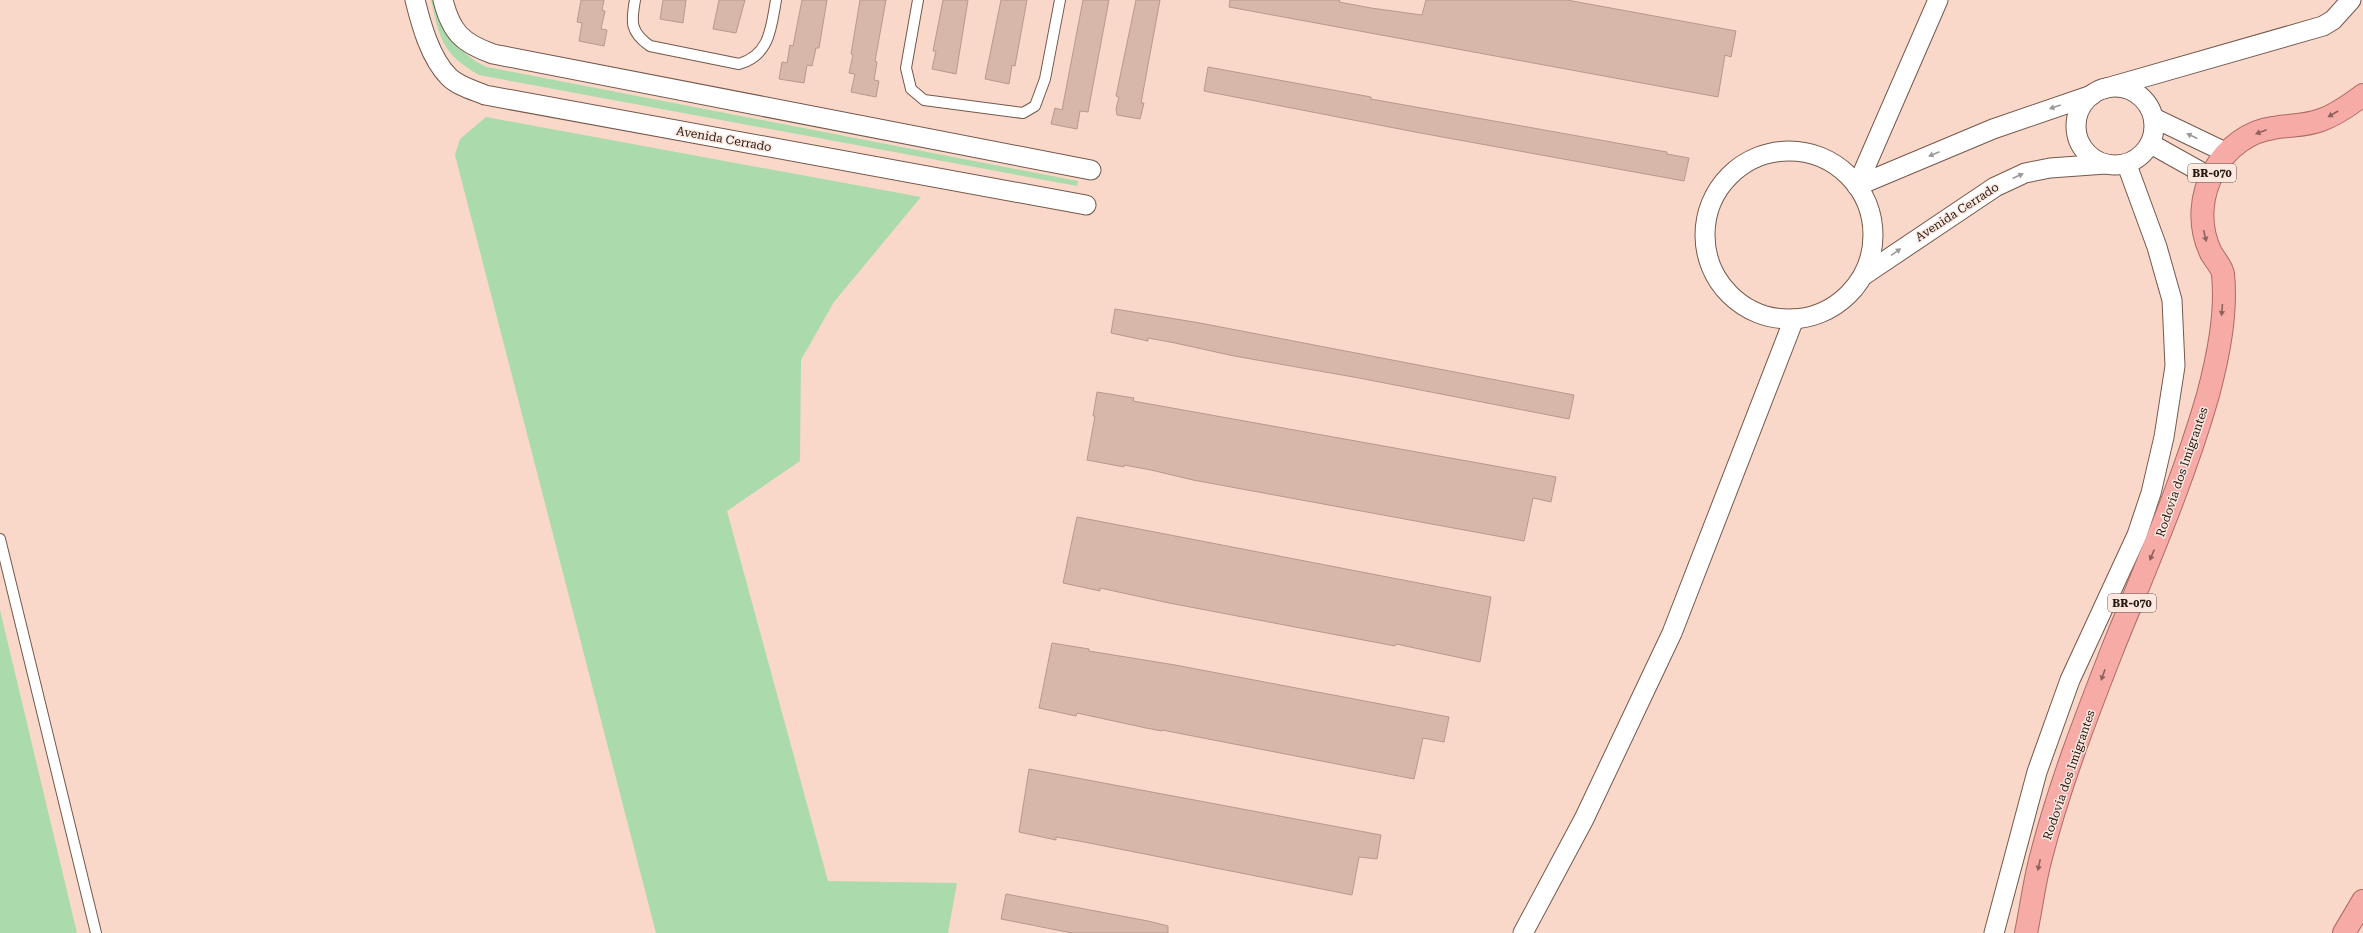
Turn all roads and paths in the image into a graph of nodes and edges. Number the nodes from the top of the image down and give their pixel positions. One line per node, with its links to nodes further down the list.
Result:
1 (415, 0): 20 (street, Avenida Cerrado)
2 (443, 0): 17 (street)
3 (635, 0): 4 (lane)
4 (776, 0)
5 (918, 0): 6 (lane)
6 (1060, 0)
7 (1938, 0): 19 (street)
8 (2351, 0): 9 (street)
9 (2175, 69): 10 (street); 12 (street)
10 (2097, 92): 12 (street); 15 (street, Avenida Cerrado); 19 (street, one-way to 19)
11 (2363, 94): 14 (highway, Rodovia dos Imigrantes / BR-070, one-way to 14)
12 (2152, 112): 13 (street); 14 (street, one-way to 12)
13 (2151, 144): 16 (street); 18 (street)
14 (2227, 153): 18 (highway, Rodovia dos Imigrantes / BR-070)
15 (2106, 164): 16 (street, Avenida Cerrado); 21 (street, Avenida Cerrado, one-way to 15)
16 (2127, 165): 27 (street)
17 (1091, 170)
18 (2210, 177): 28 (highway, Rodovia dos Imigrantes / BR-070, one-way to 28)
19 (1857, 186): 21 (street, Avenida Cerrado); 22 (street, Avenida Cerrado)
20 (1086, 205)
21 (1864, 275): 22 (street, Avenida Cerrado)
22 (1794, 319): 26 (street)
23 (0, 539): 25 (lane)
24 (2363, 901): 29 (highway)
25 (96, 933)
26 (1523, 933)
27 (1994, 933)
28 (2026, 933)
29 (2344, 933)

